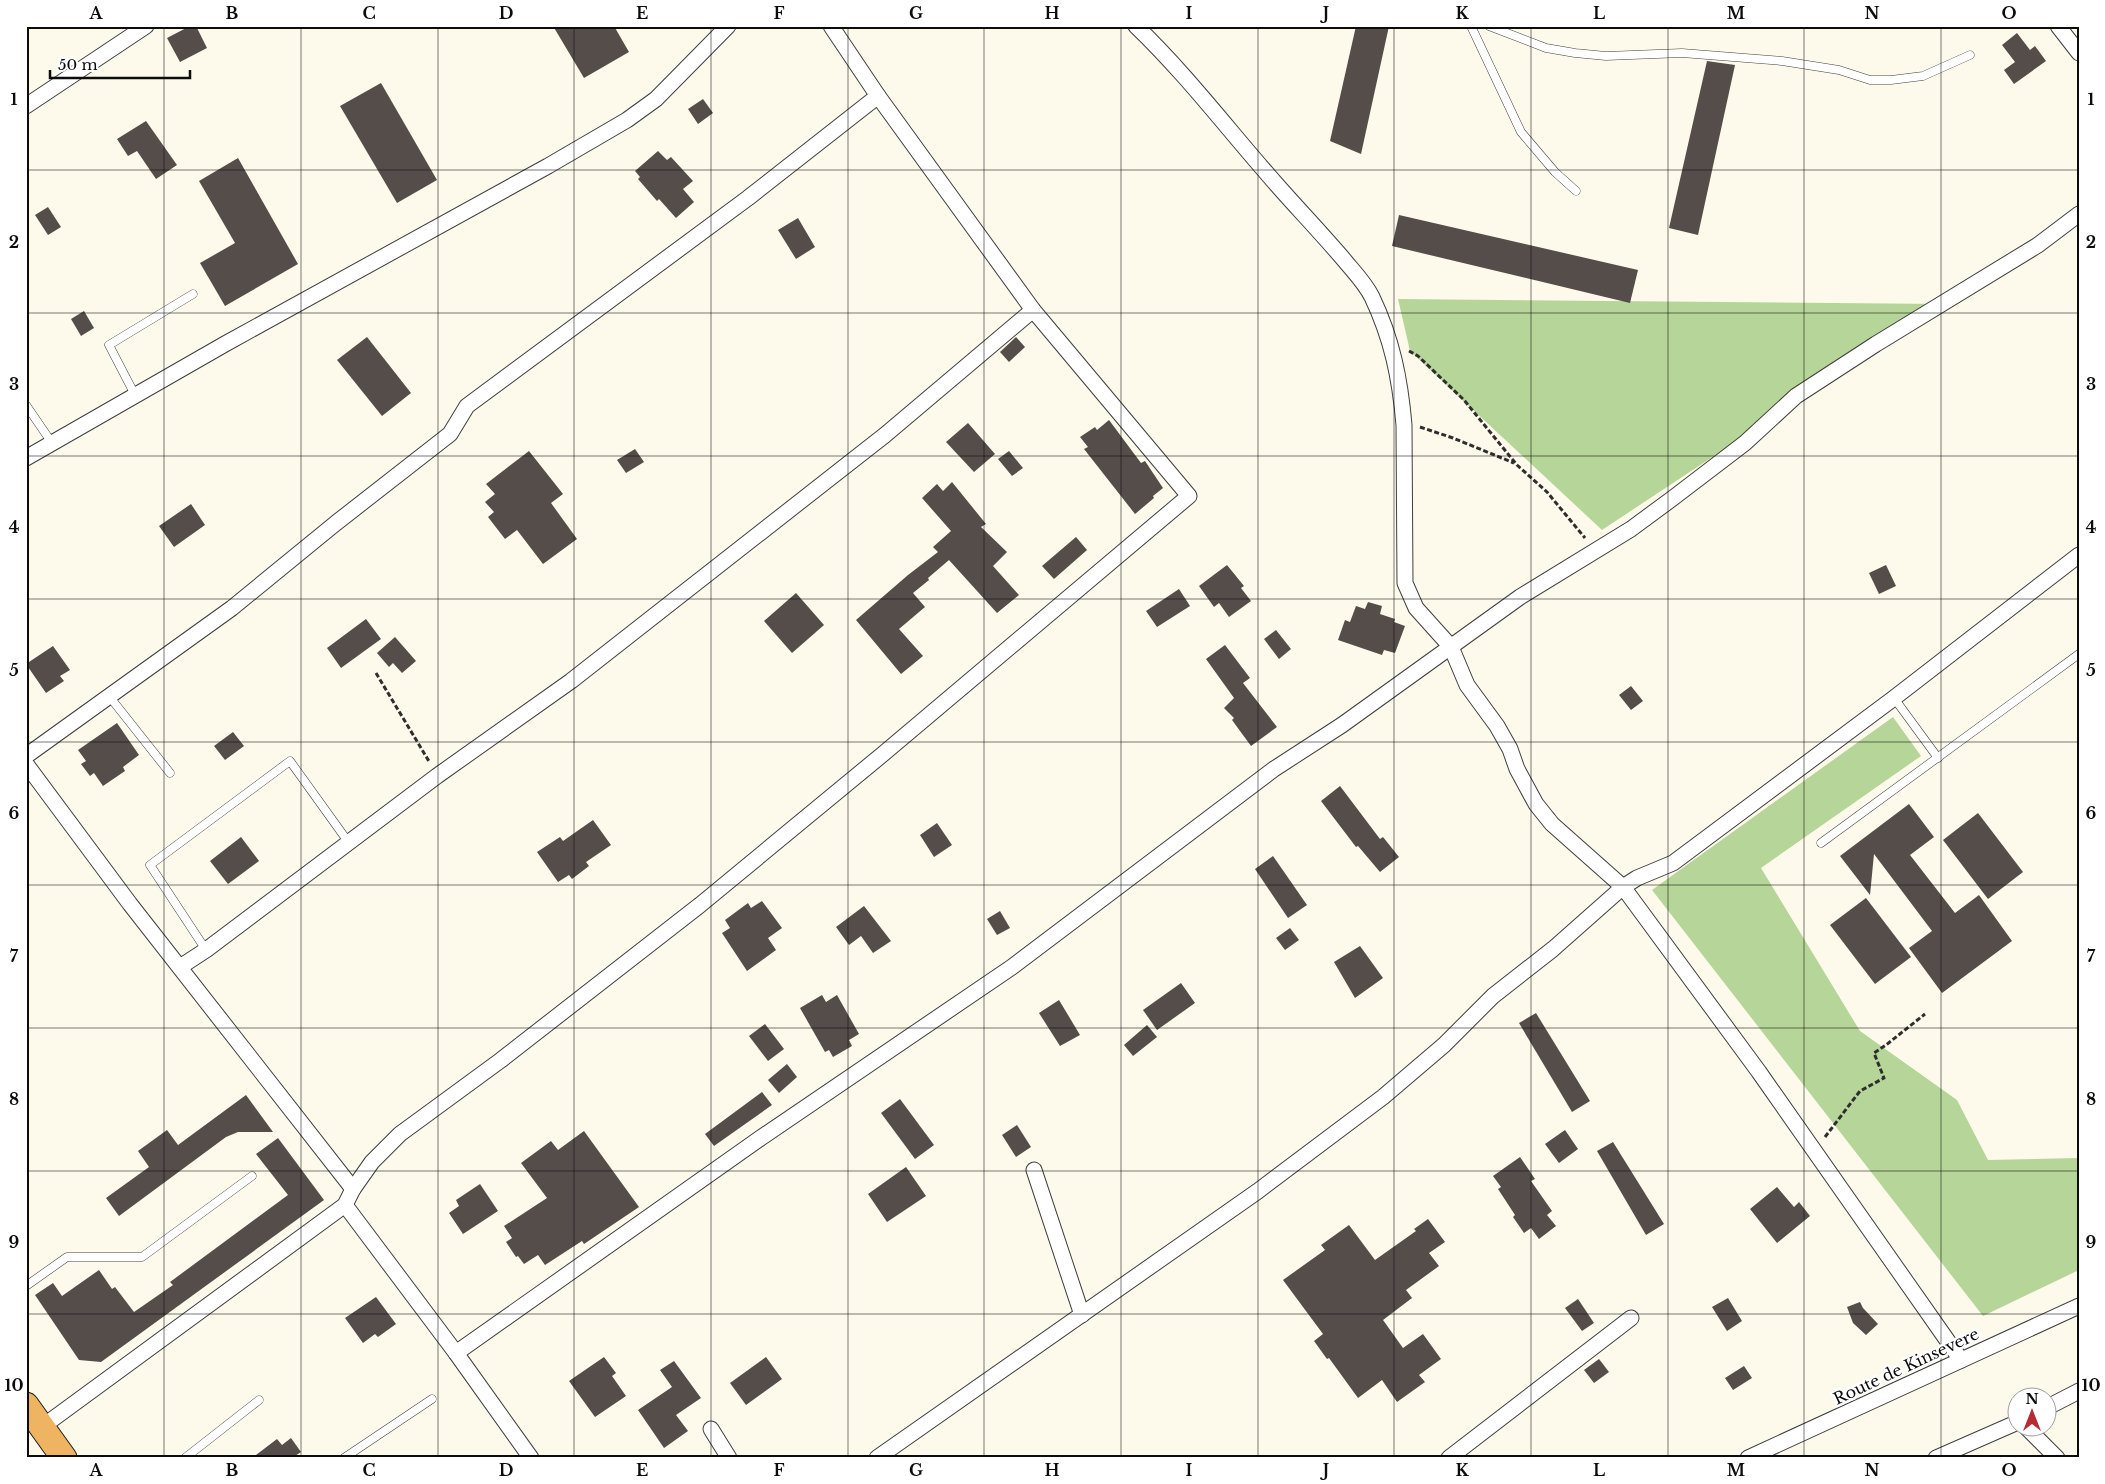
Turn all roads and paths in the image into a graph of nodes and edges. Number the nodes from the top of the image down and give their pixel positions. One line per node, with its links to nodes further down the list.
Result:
1 (146, 26): 11 (street)
2 (728, 26): 17 (street)
3 (831, 26): 10 (street)
4 (1136, 26): 16 (street)
5 (1471, 26): 12 (lane)
6 (1489, 26): 9 (lane)
7 (2058, 26): 8 (street)
8 (2079, 53)
9 (1970, 55)
10 (878, 96): 15 (street); 28 (street)
11 (26, 106)
12 (1576, 191)
13 (2079, 214): 23 (street)
14 (193, 294): 17 (lane)
15 (1033, 310): 34 (street); 44 (street)
16 (1390, 342): 19 (street); 22 (path)
17 (135, 395): 20 (street)
18 (26, 405): 20 (lane)
19 (1404, 424): 22 (path); 25 (street)
20 (52, 444): 21 (street)
21 (26, 458)
22 (1517, 465): 23 (path)
23 (1595, 549): 25 (street)
24 (2079, 555): 29 (street)
25 (1451, 647): 37 (street); 50 (street)
26 (2079, 654): 31 (lane)
27 (376, 674): 34 (path)
28 (109, 696): 30 (street); 33 (lane)
29 (1894, 698): 31 (lane); 37 (street)
30 (26, 756)
31 (1938, 758): 36 (lane)
32 (26, 764): 39 (street)
33 (170, 773)
34 (437, 776): 35 (street)
35 (349, 843): 38 (street); 38 (lane)
36 (1821, 844)
37 (1623, 887): 41 (street); 48 (street)
38 (206, 950): 39 (street)
39 (180, 968): 44 (street)
40 (1925, 1014): 41 (path)
41 (1816, 1152): 51 (street)
42 (1034, 1170): 48 (street)
43 (252, 1176): 46 (lane)
44 (353, 1189): 45 (street)
45 (345, 1205): 50 (street); 58 (street)
46 (26, 1286)
47 (2079, 1306): 51 (street, Route de Kinsevere)
48 (1082, 1315): 66 (street)
49 (1631, 1318): 67 (street)
50 (456, 1353): 64 (street)
51 (1961, 1360): 68 (street, Route de Kinsevere)
52 (2079, 1391): 55 (street)
53 (432, 1399): 63 (lane)
54 (259, 1400): 62 (lane)
55 (2058, 1402)
56 (26, 1405): 58 (highway)
57 (2008, 1426): 69 (street)
58 (42, 1427): 61 (highway)
59 (711, 1429): 65 (street)
60 (2035, 1436): 70 (street)
61 (64, 1458)
62 (185, 1458)
63 (344, 1458)
64 (530, 1458)
65 (729, 1458)
66 (877, 1458)
67 (1449, 1458)
68 (1748, 1458)
69 (1936, 1458)
70 (2057, 1458)

